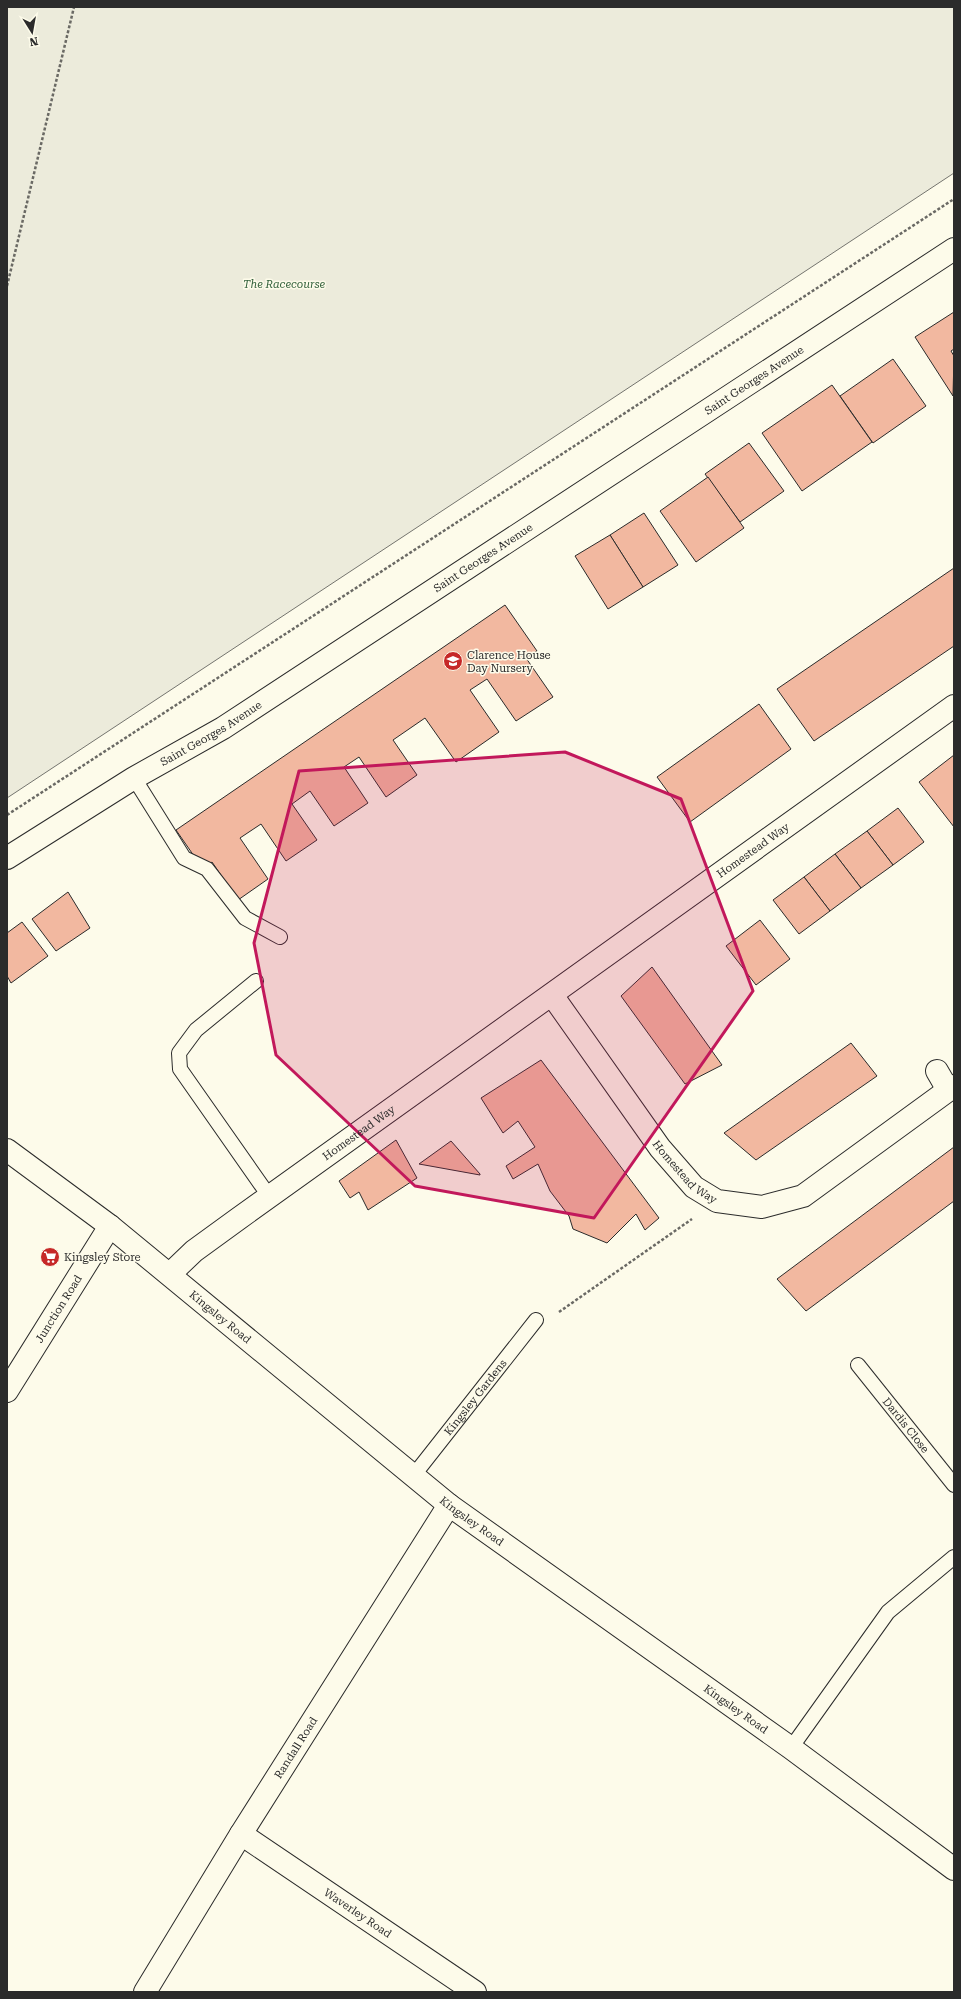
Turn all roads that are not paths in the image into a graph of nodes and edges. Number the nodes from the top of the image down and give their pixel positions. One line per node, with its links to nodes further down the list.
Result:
1 (954, 249): 3 (street, Saint Georges Avenue)
2 (954, 706): 7 (street, Homestead Way)
3 (134, 778): 4 (street, Saint Georges Avenue); 5 (lane)
4 (7, 858)
5 (280, 937)
6 (256, 982): 11 (lane)
7 (552, 995): 9 (street, Homestead Way); 11 (street, Homestead Way)
8 (937, 1071): 9 (street)
9 (951, 1088)
10 (7, 1150): 12 (street, Kingsley Road)
11 (269, 1196): 13 (street, Homestead Way)
12 (110, 1226): 13 (street, Kingsley Road); 16 (street, Junction Road)
13 (170, 1274): 17 (street, Kingsley Road)
14 (536, 1320): 17 (lane, Kingsley Gardens)
15 (858, 1365): 18 (lane, Dardis Close)
16 (7, 1391)
17 (414, 1475): 19 (street, Kingsley Road)
18 (954, 1485)
19 (449, 1505): 21 (street, Kingsley Road); 22 (street, Randall Road)
20 (954, 1557): 21 (lane)
21 (791, 1748): 23 (street, Kingsley Road)
22 (241, 1834): 24 (street, Randall Road); 25 (street, Waverley Road)
23 (954, 1869)
24 (145, 1992)
25 (475, 1992)

